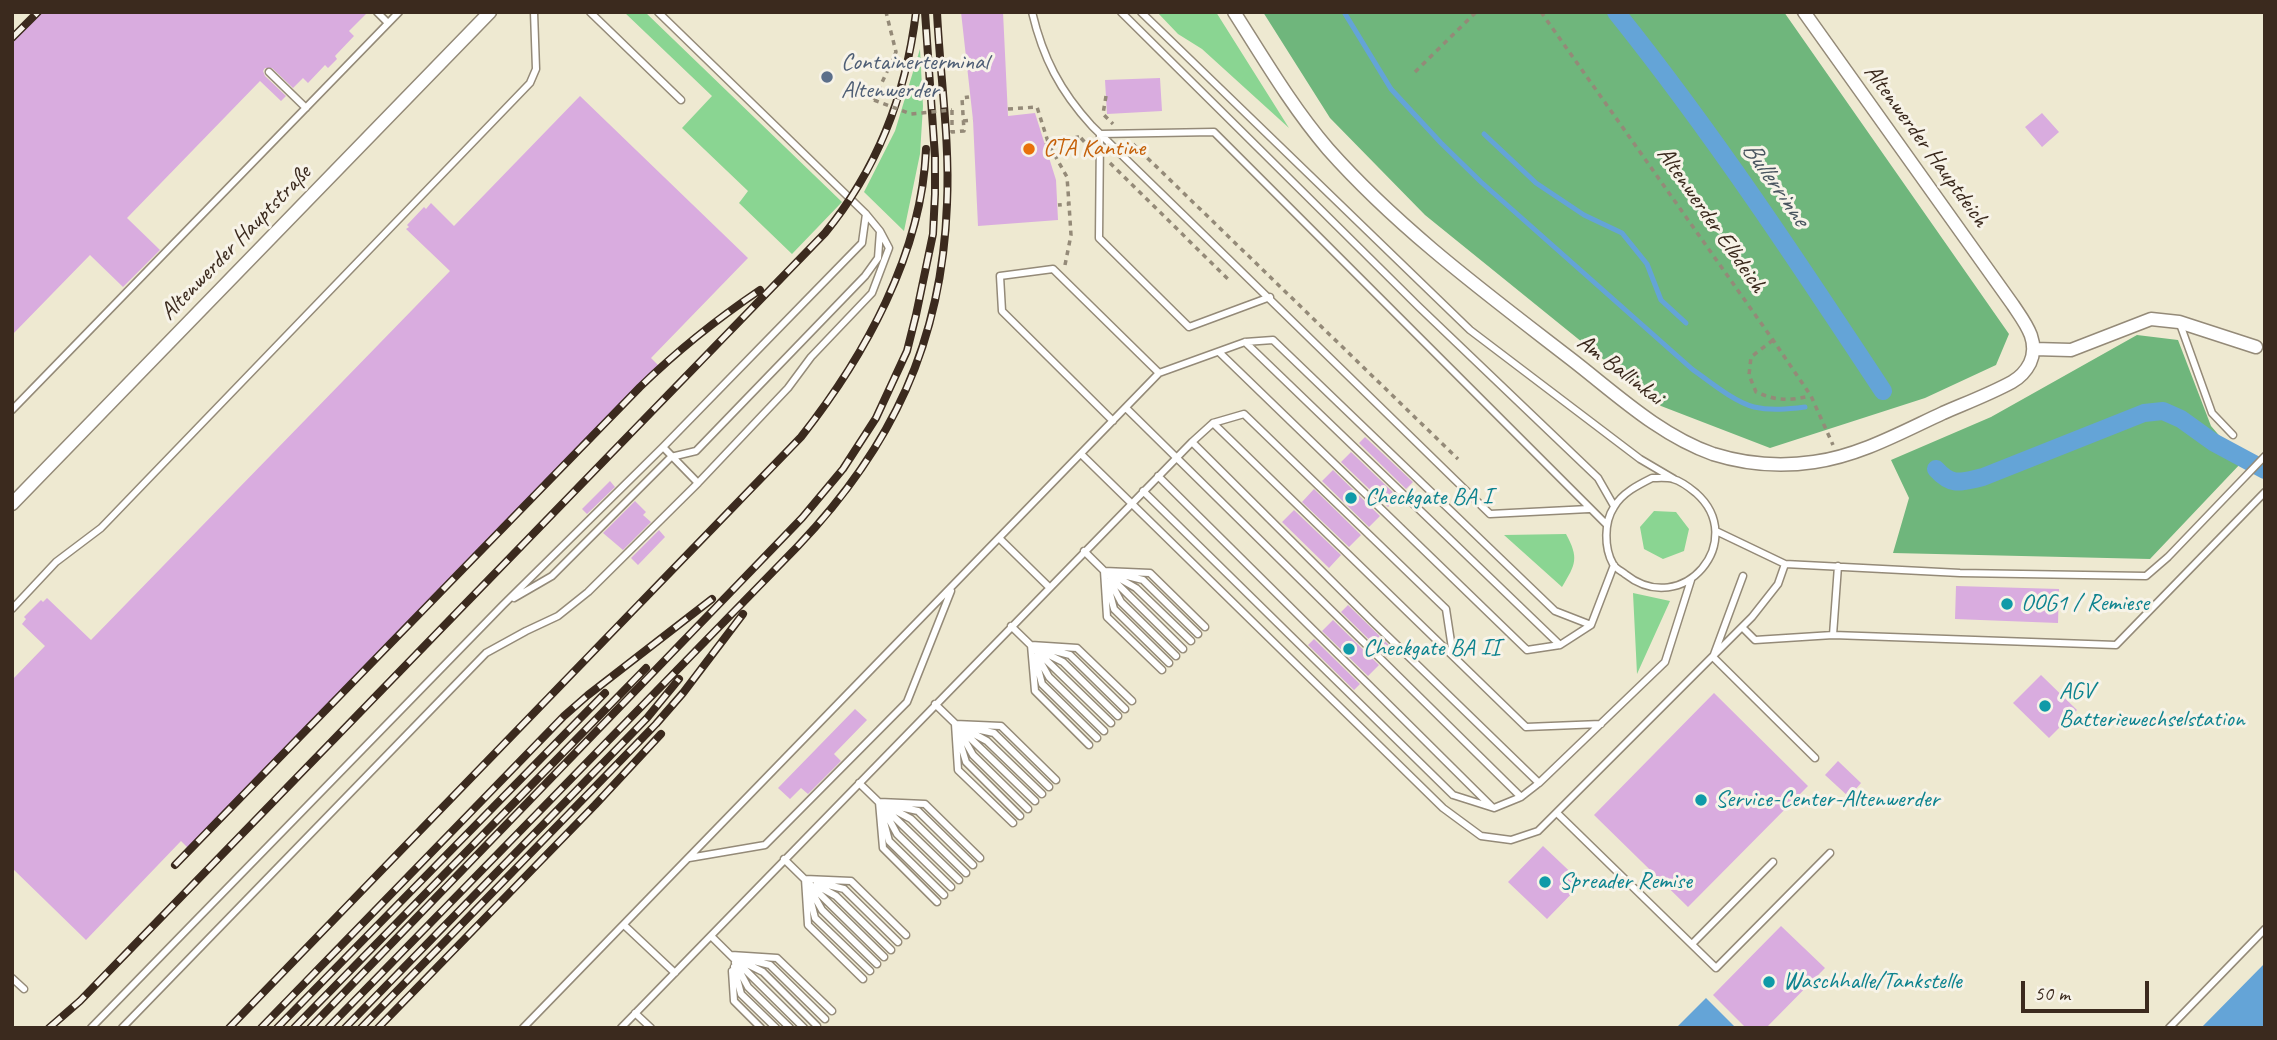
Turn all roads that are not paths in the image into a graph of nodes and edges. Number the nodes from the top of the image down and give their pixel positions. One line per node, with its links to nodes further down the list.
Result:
1 (377, 12): 12 (lane)
2 (399, 12): 12 (lane)
3 (490, 12): 43 (street, Altenwerder Hauptstraße)
4 (534, 12): 59 (lane)
5 (590, 12): 14 (lane)
6 (658, 12): 17 (lane)
7 (1032, 12): 16 (lane)
8 (1121, 12): 44 (lane)
9 (1141, 12): 38 (lane)
10 (1234, 12): 23 (street, Am Ballinkai)
11 (1804, 12): 23 (street, Altenwerder Hauptdeich)
12 (388, 23): 15 (lane)
13 (269, 72): 15 (lane)
14 (681, 100)
15 (306, 108): 27 (lane)
16 (1100, 134): 19 (lane); 19 (lane); 45 (lane)
17 (866, 214): 18 (lane); 32 (lane)
18 (880, 231): 35 (lane); 39 (lane)
19 (1270, 297): 45 (lane)
20 (2179, 322): 22 (street); 23 (street); 30 (lane)
21 (1245, 342): 24 (lane); 60 (lane); 68 (lane)
22 (2261, 348)
23 (2034, 349)
24 (1219, 352): 25 (lane); 68 (lane)
25 (1159, 373): 26 (lane); 28 (lane)
26 (1126, 408): 28 (lane); 36 (lane)
27 (12, 410)
28 (1113, 421): 33 (lane)
29 (1213, 423): 31 (lane); 71 (lane); 71 (lane)
30 (2233, 435)
31 (1192, 442): 36 (lane); 88 (lane)
32 (663, 447): 35 (lane); 58 (lane)
33 (1081, 454): 42 (lane); 48 (lane)
34 (2265, 456): 52 (lane)
35 (671, 457): 39 (lane); 58 (lane)
36 (1176, 457): 37 (lane); 91 (lane)
37 (1158, 476): 40 (lane); 94 (lane)
38 (1674, 478): 44 (lane); 47 (lane)
39 (698, 483): 131 (lane)
40 (1143, 491): 42 (lane); 94 (lane)
41 (2265, 492): 65 (lane)
42 (1130, 503): 49 (lane); 96 (lane)
43 (12, 504)
44 (1614, 506): 46 (lane)
45 (1590, 509): 46 (lane)
46 (1607, 525): 51 (lane)
47 (1716, 531): 50 (lane); 55 (lane)
48 (999, 538): 56 (lane); 57 (lane)
49 (1084, 551): 53 (lane); 57 (lane)
50 (1785, 564): 52 (lane); 63 (lane)
51 (1614, 565): 55 (lane); 60 (lane)
52 (1838, 566): 65 (lane)
53 (1104, 570): 62 (lane); 64 (lane); 66 (lane); 69 (lane); 70 (lane); 73 (lane); 74 (lane)
54 (1743, 576): 72 (lane)
55 (1691, 580): 81 (lane)
56 (953, 586): 100 (lane); 100 (lane)
57 (1049, 587): 61 (lane)
58 (503, 604): 130 (lane)
59 (12, 609)
60 (1591, 625): 68 (lane)
61 (1011, 626): 67 (lane); 76 (lane)
62 (1205, 627)
63 (1742, 627): 65 (lane); 72 (lane)
64 (1198, 634)
65 (1833, 635)
66 (1191, 641)
67 (1031, 645): 75 (lane); 77 (lane); 78 (lane); 79 (lane); 82 (lane); 83 (lane); 84 (lane)
68 (1560, 645)
69 (1183, 649)
70 (1176, 656)
71 (1453, 656): 81 (lane)
72 (1713, 657): 85 (lane); 96 (lane)
73 (1169, 663)
74 (1162, 670)
75 (1132, 701)
76 (935, 704): 80 (lane); 87 (lane)
77 (1125, 709)
78 (1118, 716)
79 (1111, 723)
80 (955, 724): 86 (lane); 89 (lane); 90 (lane); 93 (lane); 95 (lane); 97 (lane); 98 (lane)
81 (1601, 724): 88 (lane)
82 (1104, 731)
83 (1097, 738)
84 (1089, 745)
85 (1815, 758)
86 (1056, 780)
87 (859, 782): 92 (lane); 102 (lane)
88 (1539, 783): 91 (lane)
89 (1049, 787)
90 (1042, 794)
91 (1521, 797): 94 (lane)
92 (880, 802): 101 (lane); 104 (lane); 105 (lane); 107 (lane); 108 (lane); 109 (lane); 110 (lane)
93 (1035, 802)
94 (1494, 808)
95 (1028, 809)
96 (1558, 813): 116 (lane)
97 (1020, 816)
98 (1013, 823)
99 (1830, 853): 116 (lane)
100 (689, 858): 111 (lane)
101 (980, 858)
102 (785, 859): 106 (lane); 114 (lane)
103 (1773, 862): 116 (lane)
104 (973, 865)
105 (966, 873)
106 (805, 879): 113 (lane); 115 (lane); 117 (lane); 119 (lane); 120 (lane); 121 (lane); 124 (lane)
107 (959, 880)
108 (951, 887)
109 (944, 895)
110 (937, 902)
111 (624, 925): 122 (lane); 132 (lane)
112 (2265, 929): 139 (lane)
113 (906, 935)
114 (711, 936): 118 (lane); 122 (lane)
115 (898, 943)
116 (1692, 944)
117 (891, 950)
118 (731, 955): 126 (lane); 128 (lane); 129 (lane); 135 (lane); 136 (lane); 137 (lane); 138 (lane)
119 (884, 957)
120 (877, 964)
121 (870, 971)
122 (675, 973): 127 (lane)
123 (12, 978): 125 (lane)
124 (863, 979)
125 (24, 989)
126 (832, 1012)
127 (635, 1013): 133 (lane); 134 (lane)
128 (825, 1019)
129 (817, 1026)
130 (91, 1028)
131 (122, 1028)
132 (523, 1028)
133 (621, 1028)
134 (650, 1028)
135 (761, 1028)
136 (776, 1028)
137 (790, 1028)
138 (804, 1028)
139 (2169, 1028)

